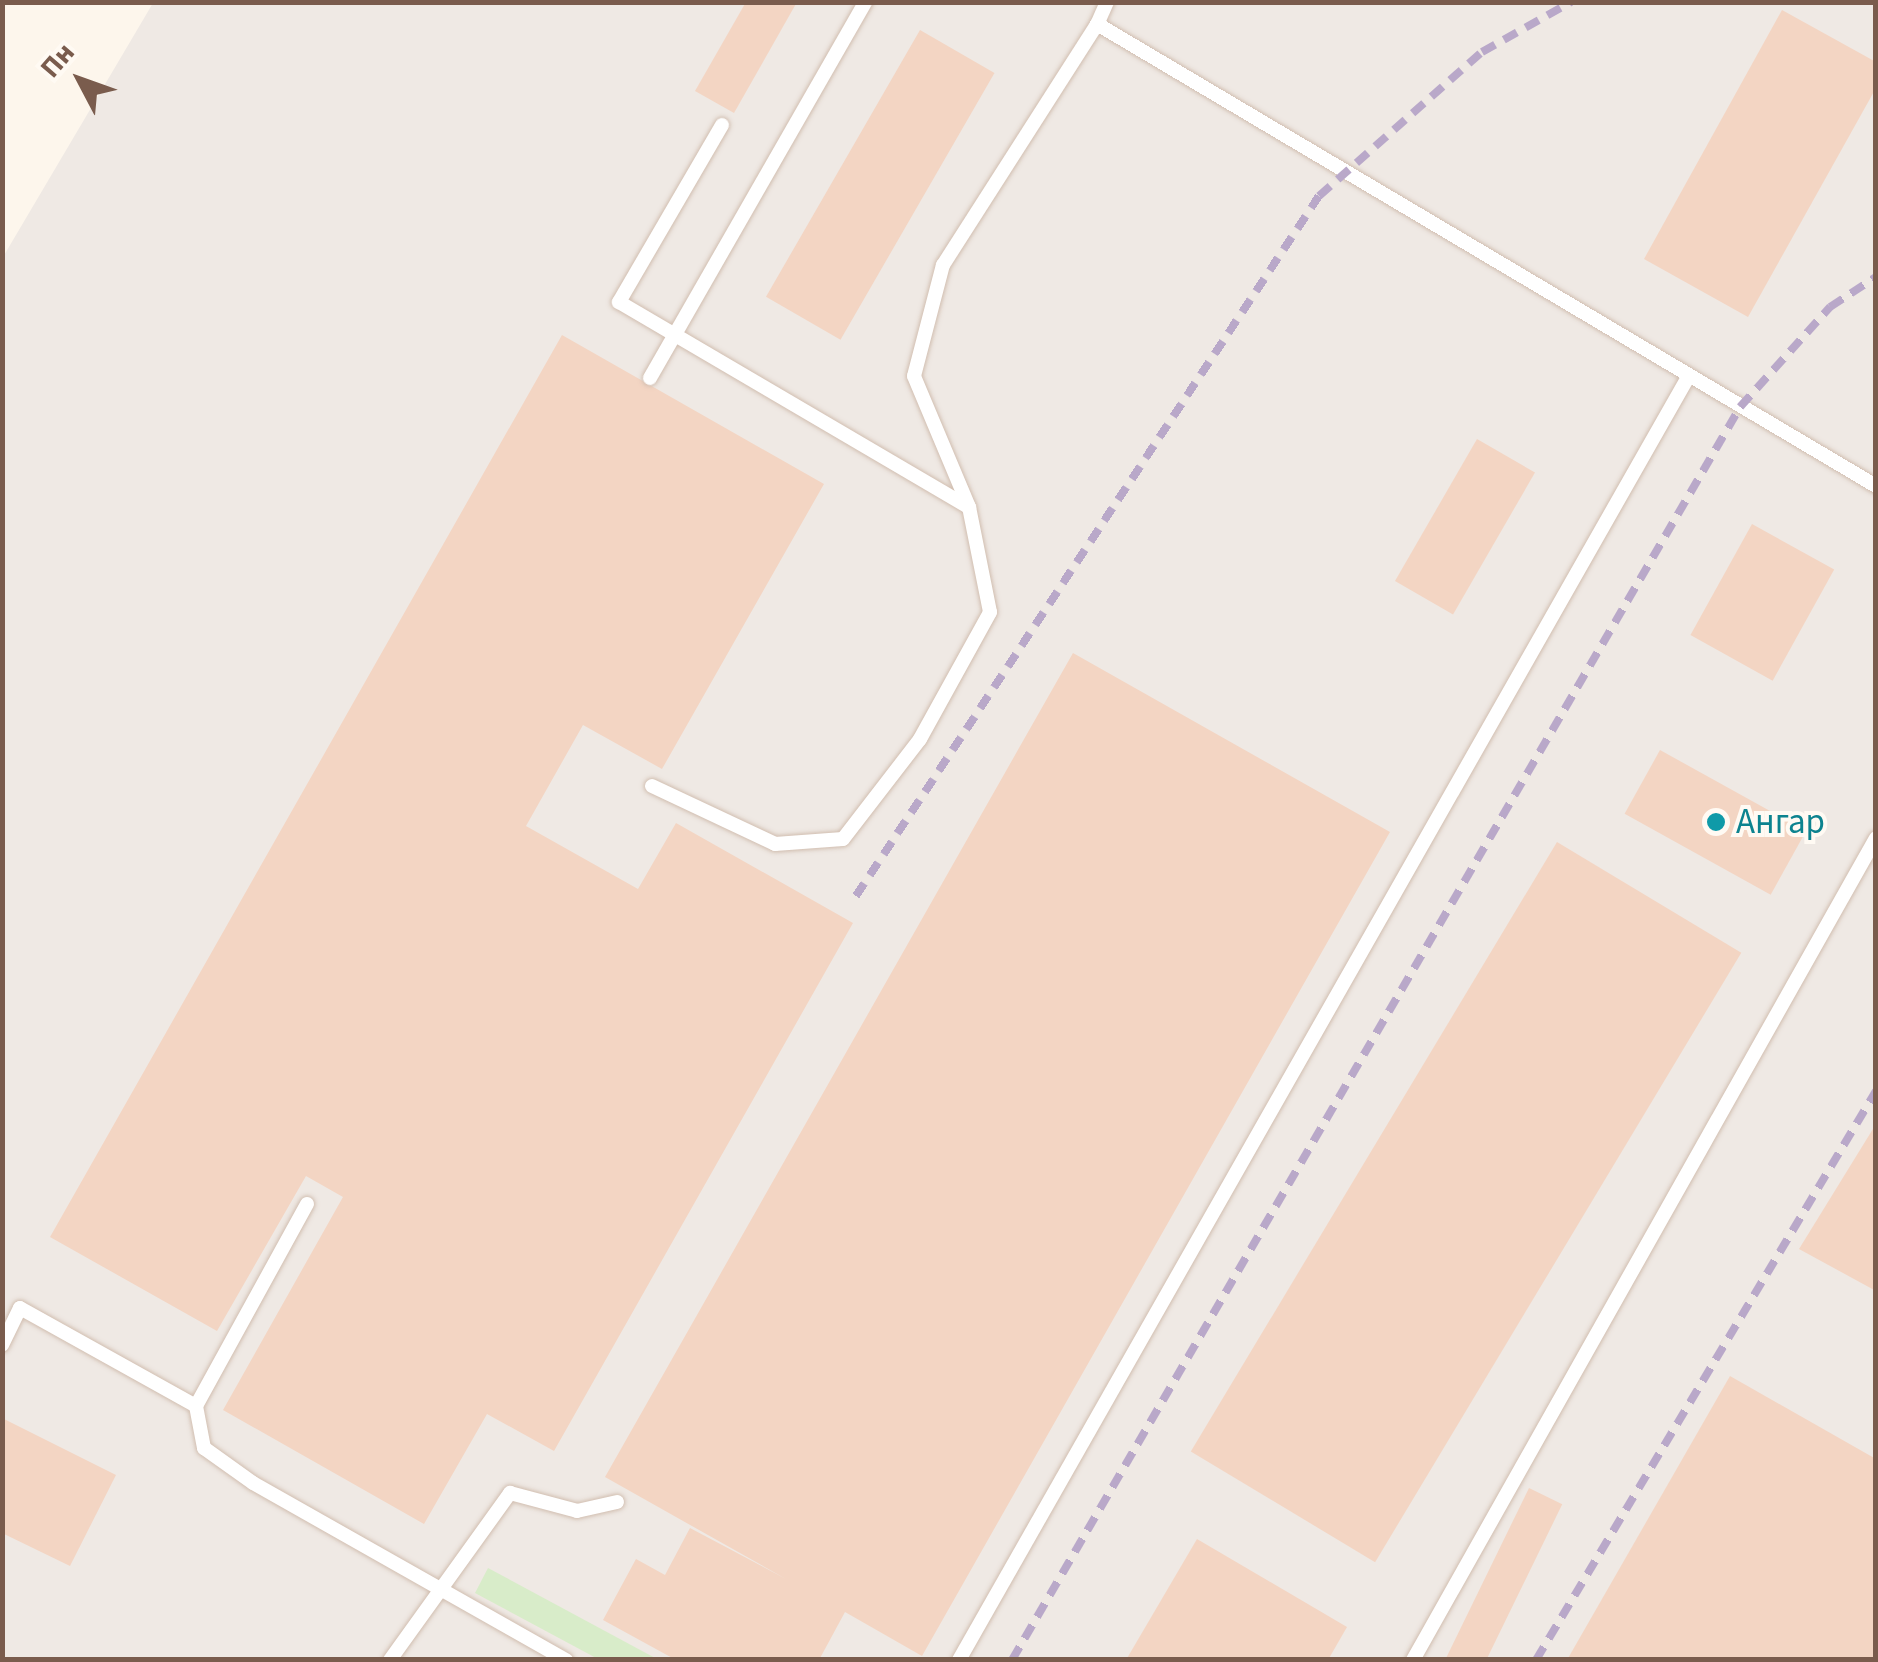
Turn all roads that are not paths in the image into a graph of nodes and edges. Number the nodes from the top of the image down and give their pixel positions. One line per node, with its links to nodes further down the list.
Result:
1 (865, 2): 5 (lane)
2 (1107, 2): 3 (lane)
3 (1096, 24): 6 (lane); 9 (lane)
4 (722, 125): 5 (lane)
5 (675, 335): 7 (lane); 9 (lane)
6 (1688, 377): 8 (lane); 19 (lane)
7 (650, 378)
8 (1876, 486)
9 (968, 507): 10 (lane)
10 (652, 786)
11 (1876, 838): 20 (lane)
12 (307, 1204): 14 (lane)
13 (2, 1345): 14 (lane)
14 (196, 1406): 16 (lane)
15 (617, 1502): 16 (lane)
16 (438, 1587): 17 (lane); 18 (lane)
17 (390, 1660)
18 (566, 1660)
19 (959, 1660)
20 (1413, 1660)

